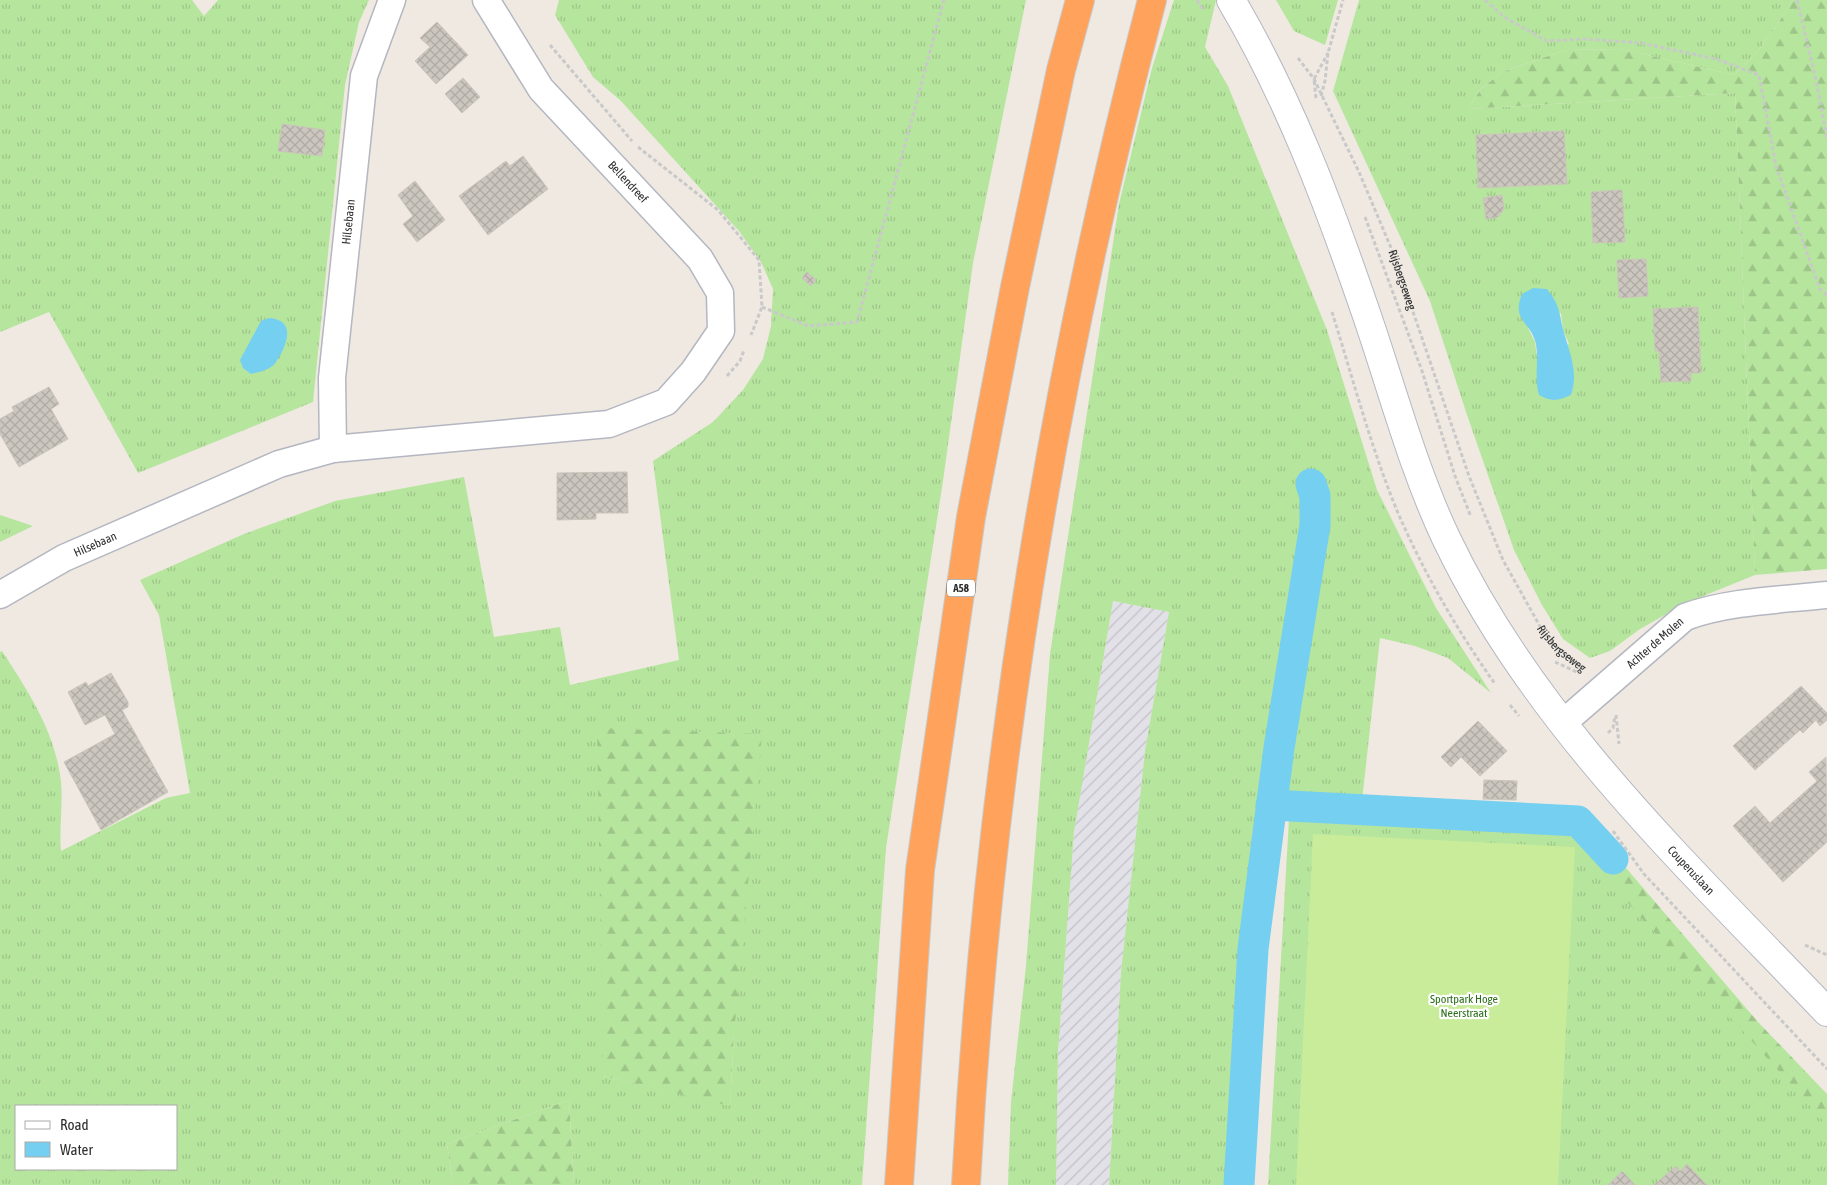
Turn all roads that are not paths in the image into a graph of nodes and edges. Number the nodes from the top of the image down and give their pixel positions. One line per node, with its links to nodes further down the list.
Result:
1 (392, 0): 7 (street, Hilsebaan)
2 (486, 0): 6 (street, Bellendreef)
3 (1080, 0): 12 (highway, A58)
4 (1152, 0): 13 (highway)
5 (1231, 0): 10 (main road)
6 (693, 372): 7 (street, Hilsebaan)
7 (333, 449): 8 (street, Hilsebaan)
8 (0, 594)
9 (1827, 595): 10 (street, Achter de Molen)
10 (1563, 723): 11 (main road, Couperuslaan)
11 (1827, 1012)
12 (899, 1185)
13 (966, 1185)

